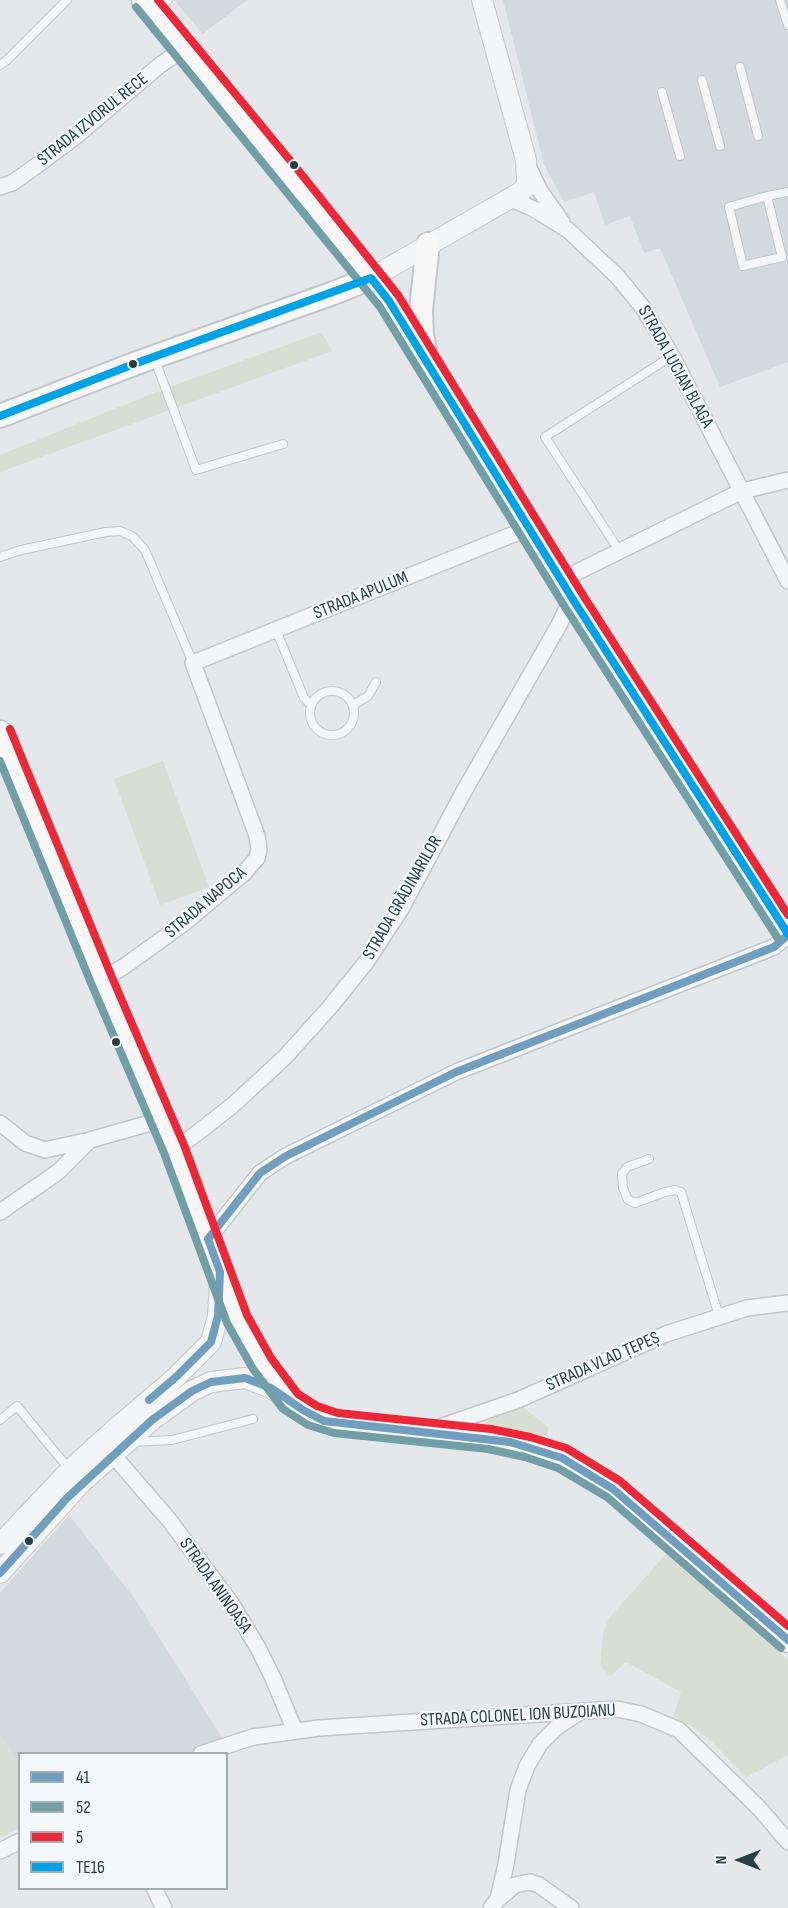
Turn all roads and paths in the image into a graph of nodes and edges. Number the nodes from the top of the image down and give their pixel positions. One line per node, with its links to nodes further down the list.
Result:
1 (67, 0): 7 (lane)
2 (482, 0): 14 (street)
3 (780, 0): 5 (lane)
4 (156, 4): 6 (main road)
5 (788, 25)
6 (185, 48): 15 (street, STRADA IZVORUL RECE); 21 (main road)
7 (0, 64)
8 (740, 67): 11 (lane)
9 (702, 80): 12 (lane)
10 (662, 92): 13 (lane)
11 (758, 136)
12 (720, 146)
13 (680, 156)
14 (526, 160): 18 (street); 19 (street)
15 (0, 187)
16 (788, 192): 17 (lane)
17 (767, 196): 17 (lane)
18 (509, 198): 19 (street, STRADA LUCIAN BLAGA); 20 (street)
19 (568, 230): 22 (street, STRADA LUCIAN BLAGA)
20 (428, 244): 21 (street); 24 (main road)
21 (371, 278): 23 (main road); 24 (main road)
22 (672, 356): 28 (street, STRADA LUCIAN BLAGA); 30 (lane)
23 (154, 357): 25 (main road); 26 (lane)
24 (427, 364): 29 (main road)
25 (0, 416)
26 (283, 444)
27 (788, 480): 28 (street)
28 (742, 491): 30 (street); 32 (street, STRADA LUCIAN BLAGA)
29 (529, 528): 33 (main road); 34 (street, STRADA APULUM)
30 (620, 552): 33 (street)
31 (0, 557): 35 (lane)
32 (788, 582)
33 (567, 589): 40 (main road); 45 (street, STRADA GRĂDINARILOR)
34 (276, 630): 35 (street, STRADA APULUM); 37 (lane)
35 (193, 663): 41 (street, STRADA NAPOCA)
36 (376, 682): 38 (lane)
37 (311, 705): 38 (lane); 38 (lane)
38 (353, 705)
39 (0, 734): 41 (main road)
40 (788, 934): 50 (street)
41 (101, 979): 42 (main road)
42 (161, 1120): 44 (street); 45 (main road)
43 (0, 1123): 46 (street)
44 (90, 1140): 46 (street); 48 (street)
45 (174, 1149): 50 (main road)
46 (45, 1150): 48 (street)
47 (649, 1159): 53 (lane)
48 (58, 1172): 49 (street)
49 (0, 1212)
50 (208, 1239): 51 (main road)
51 (220, 1272): 54 (main road); 59 (street)
52 (788, 1303): 53 (street, STRADA VLAD ȚEPEȘ)
53 (719, 1316): 57 (street, STRADA VLAD ȚEPEȘ)
54 (291, 1402): 57 (main road); 58 (street)
55 (253, 1419): 58 (lane)
56 (0, 1420): 59 (lane)
57 (420, 1433): 62 (main road)
58 (120, 1448): 61 (street); 64 (street, STRADA ANINOASA)
59 (70, 1470): 60 (street)
60 (0, 1544)
61 (0, 1573)
62 (788, 1640)
63 (580, 1712): 64 (street, STRADA COLONEL ION BUZOIANU); 67 (street, STRADA COLONEL ION BUZOIANU); 70 (street)
64 (295, 1731): 65 (street, STRADA COLONEL ION BUZOIANU)
65 (207, 1752)
66 (18, 1842): 68 (street)
67 (788, 1842)
68 (0, 1851)
69 (155, 1890): 72 (street)
70 (495, 1904): 71 (street); 73 (street)
71 (564, 1906)
72 (164, 1908)
73 (484, 1908)

